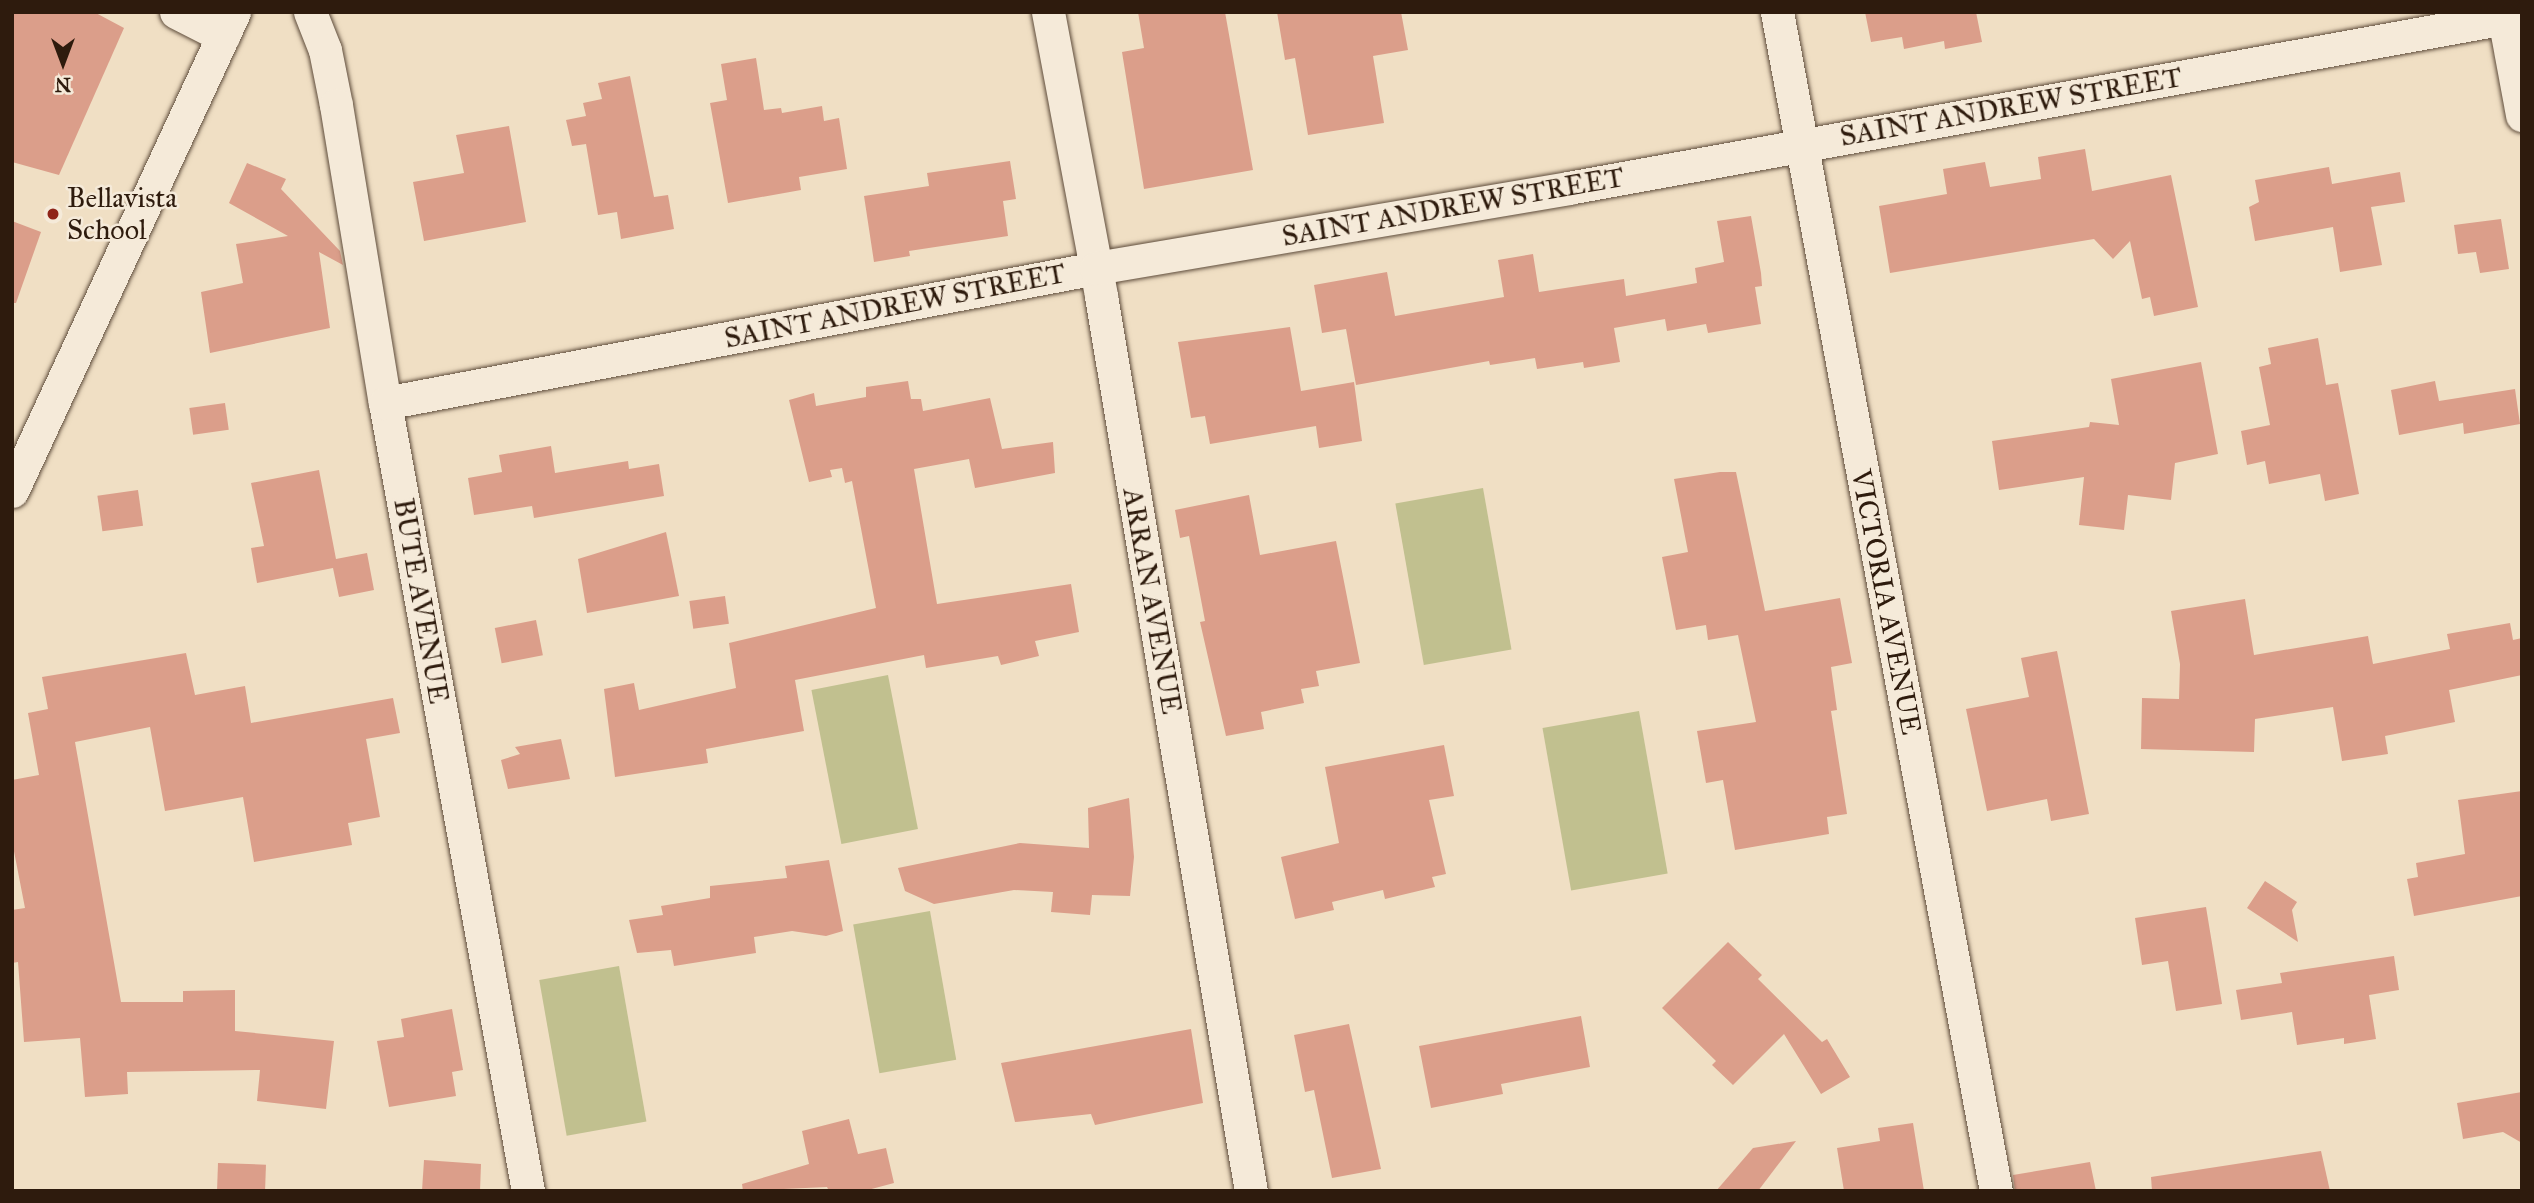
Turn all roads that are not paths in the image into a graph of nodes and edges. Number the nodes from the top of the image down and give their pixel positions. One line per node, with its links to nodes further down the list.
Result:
1 (176, 12): 6 (street)
2 (310, 12): 10 (street, BUTE AVENUE)
3 (1048, 12): 9 (street, ARRAN AVENUE)
4 (1777, 12): 8 (street, VICTORIA AVENUE)
5 (2509, 15): 7 (street); 8 (street, SAINT ANDREW STREET)
6 (229, 24): 11 (street)
7 (2522, 115)
8 (1800, 143): 9 (street, SAINT ANDREW STREET); 14 (street, VICTORIA AVENUE)
9 (1096, 268): 10 (street, SAINT ANDREW STREET); 13 (street, ARRAN AVENUE)
10 (385, 403): 12 (street, BUTE AVENUE)
11 (12, 491)
12 (528, 1191)
13 (1251, 1191)
14 (1996, 1191)

